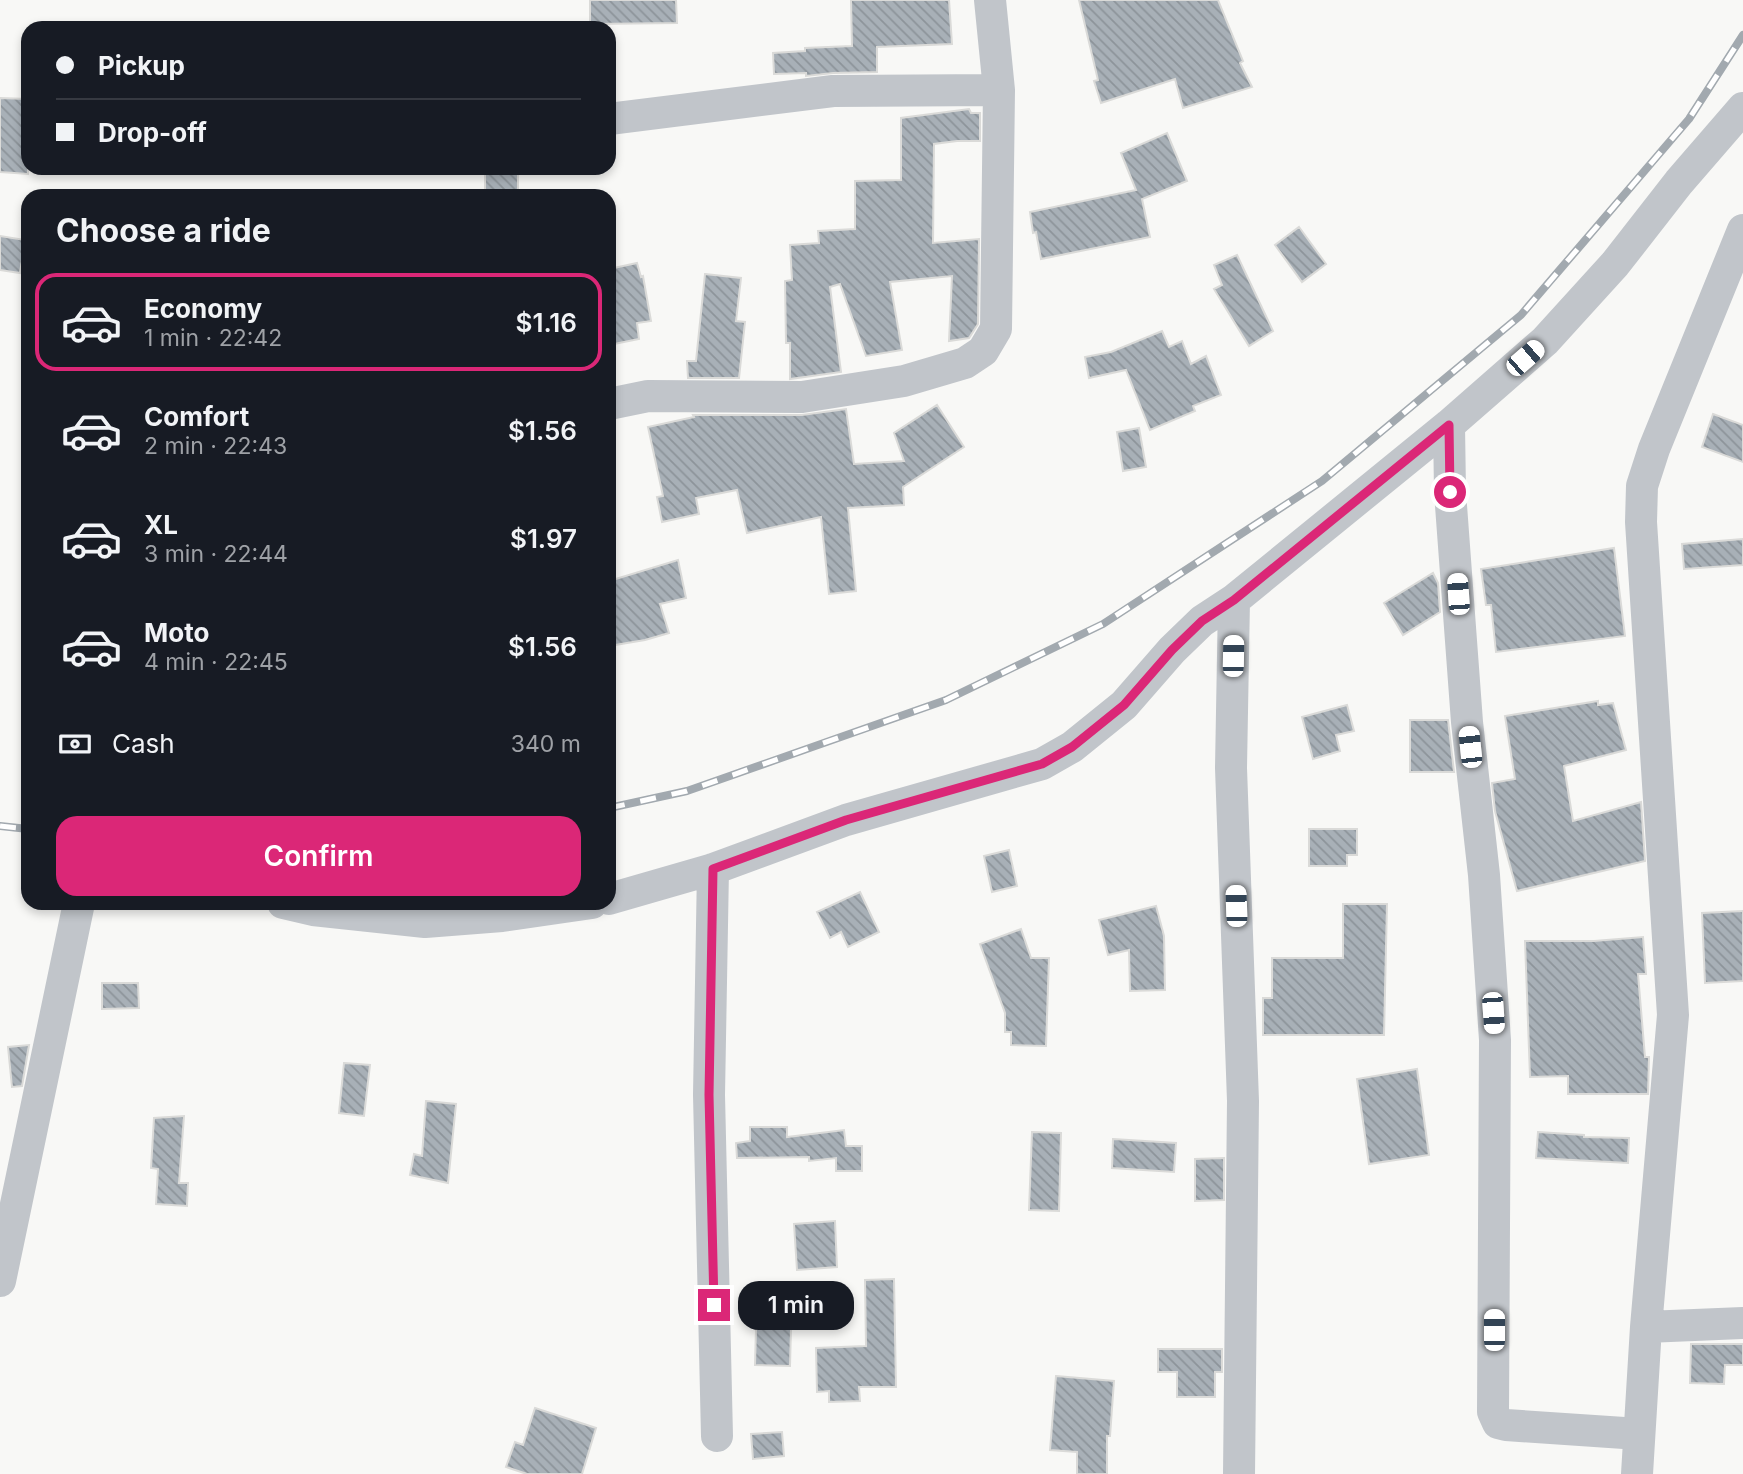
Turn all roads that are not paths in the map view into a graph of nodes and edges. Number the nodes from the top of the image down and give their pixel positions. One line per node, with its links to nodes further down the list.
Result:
1 (990, 0): 2 (street)
2 (999, 90): 4 (street); 6 (street)
3 (1743, 108): 7 (street)
4 (616, 118)
5 (1743, 230): 16 (street)
6 (616, 403)
7 (1449, 425): 8 (street); 17 (street)
8 (1234, 600): 9 (street); 19 (street)
9 (713, 869): 10 (street); 18 (street)
10 (616, 897)
11 (78, 910): 14 (street)
12 (313, 910): 13 (street)
13 (544, 910)
14 (0, 1281)
15 (1743, 1324): 16 (street)
16 (1646, 1327): 17 (street)
17 (1639, 1434): 20 (street)
18 (717, 1436)
19 (1240, 1474)
20 (1637, 1474)

